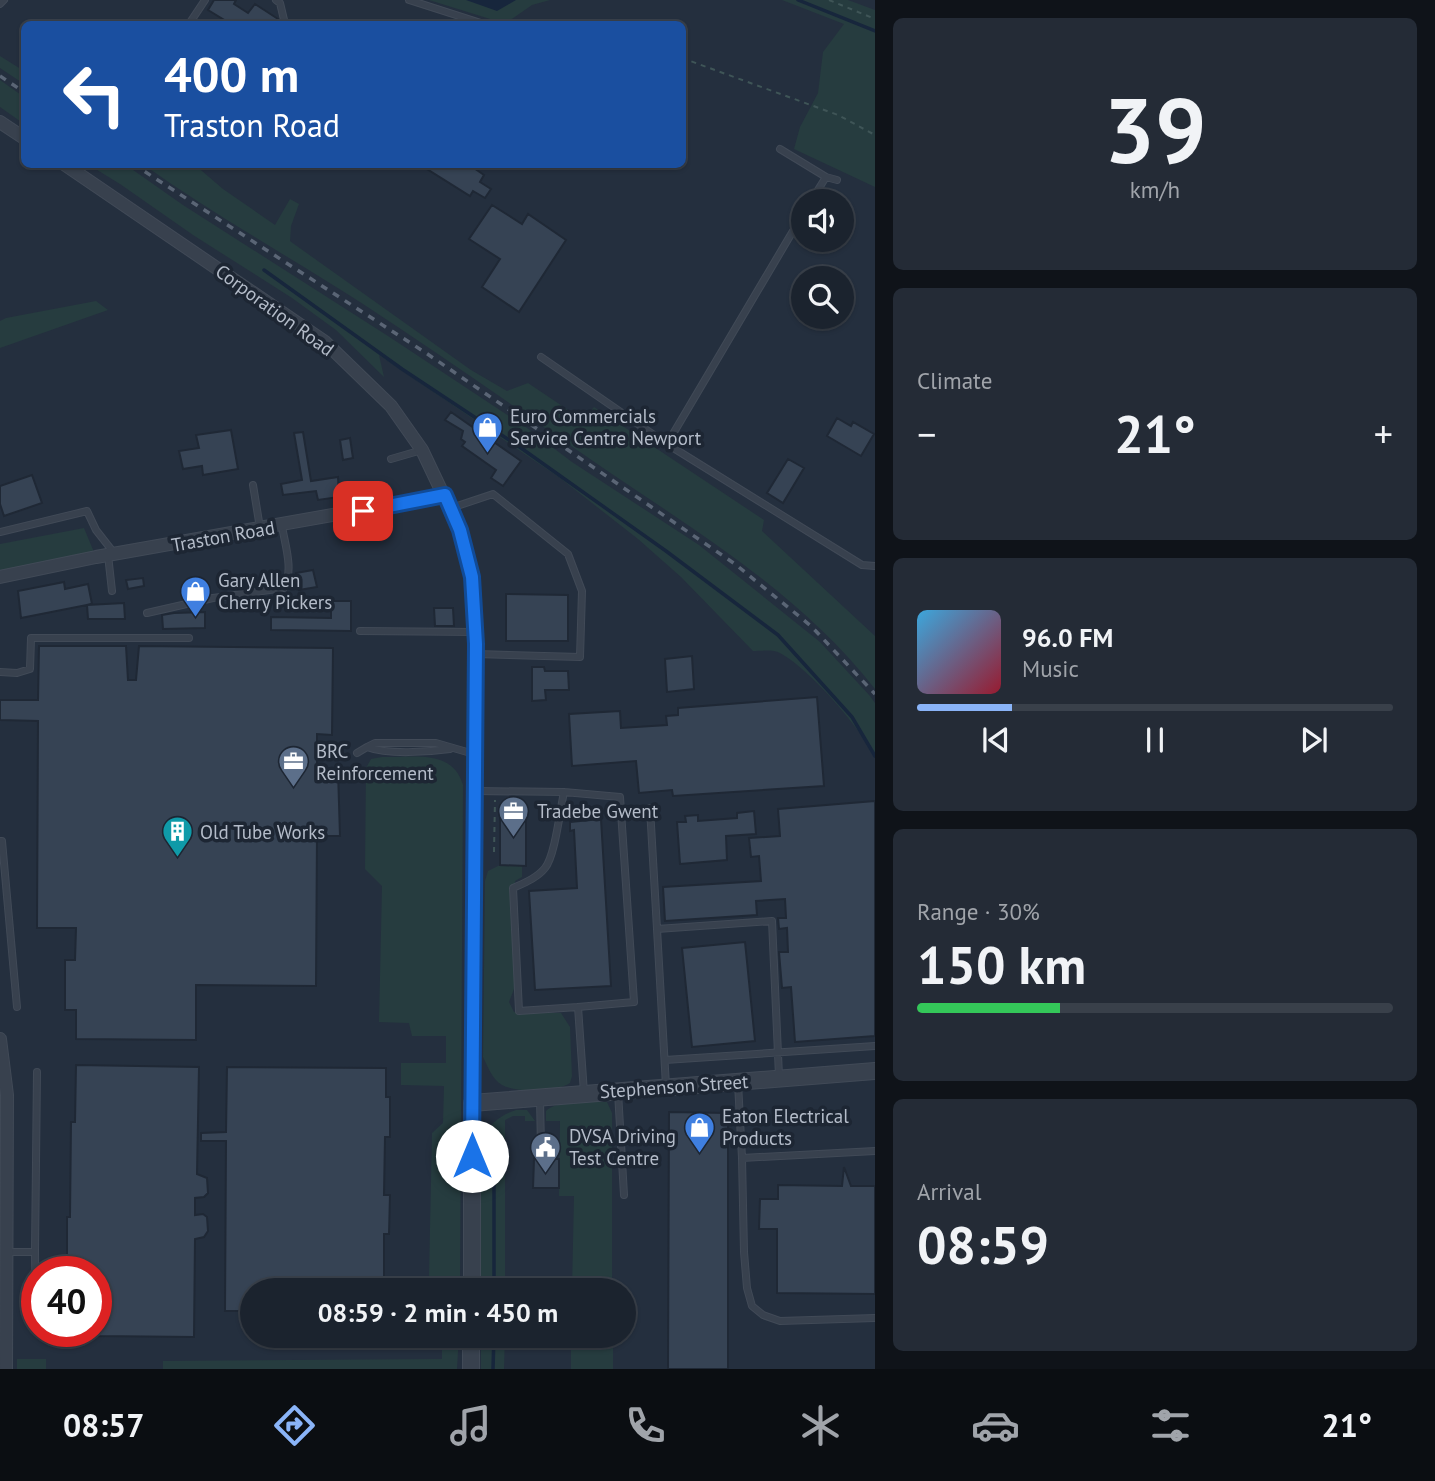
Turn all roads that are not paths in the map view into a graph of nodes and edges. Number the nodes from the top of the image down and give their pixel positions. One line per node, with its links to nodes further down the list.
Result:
1 (4, 0): 5 (lane)
2 (205, 0): 6 (lane)
3 (276, 0): 7 (lane)
4 (409, 0): 8 (lane)
5 (0, 4)
6 (191, 21)
7 (284, 21)
8 (475, 21)
9 (0, 122): 10 (street)
10 (21, 136)
11 (780, 149): 13 (lane)
12 (70, 168): 19 (street, Corporation Road)
13 (826, 177): 14 (lane); 15 (lane)
14 (837, 180)
15 (818, 189)
16 (791, 234): 18 (lane)
17 (541, 357): 18 (lane)
18 (667, 444): 28 (lane)
19 (422, 450): 20 (lane); 22 (street, Corporation Road)
20 (391, 459)
21 (253, 485): 25 (lane)
22 (445, 495): 23 (street, Corporation Road); 24 (street, Traston Road)
23 (451, 508): 33 (street, Corporation Road); 35 (lane)
24 (282, 526): 25 (street, Traston Road); 31 (lane)
25 (260, 530): 27 (street, Traston Road)
26 (0, 532): 27 (lane)
27 (112, 555): 29 (street, Traston Road); 30 (lane)
28 (875, 566)
29 (0, 577)
30 (112, 591)
31 (147, 613)
32 (360, 631): 33 (lane)
33 (475, 632): 35 (street, Corporation Road)
34 (188, 638): 36 (lane)
35 (475, 654): 38 (street, Corporation Road)
36 (0, 672)
37 (357, 753): 38 (lane)
38 (476, 755): 39 (street, Corporation Road)
39 (476, 791): 40 (lane); 59 (street, Corporation Road)
40 (564, 792): 45 (lane); 45 (lane)
41 (650, 808): 43 (lane)
42 (0, 841): 44 (lane)
43 (657, 929): 48 (lane); 50 (lane)
44 (16, 1007)
45 (578, 1007): 57 (lane)
46 (0, 1039): 49 (street)
47 (875, 1046): 48 (lane)
48 (778, 1051): 50 (lane); 53 (lane)
49 (1, 1059): 64 (street)
50 (665, 1060): 55 (lane)
51 (875, 1071): 53 (street, Stephenson Street)
52 (37, 1072): 65 (lane)
53 (779, 1078): 54 (street, Stephenson Street)
54 (738, 1081): 55 (street, Stephenson Street); 62 (lane)
55 (666, 1086): 56 (street, Stephenson Street)
56 (618, 1090): 57 (street, Stephenson Street); 63 (lane)
57 (584, 1093): 58 (street, Stephenson Street)
58 (540, 1097): 59 (street, Stephenson Street); 60 (lane)
59 (472, 1102): 67 (street, Corporation Road)
60 (541, 1148)
61 (875, 1151): 62 (lane)
62 (742, 1158): 69 (lane)
63 (624, 1195)
64 (6, 1252): 65 (lane); 68 (street)
65 (35, 1252): 66 (lane)
66 (35, 1256)
67 (471, 1278)
68 (3, 1313): 71 (street)
69 (875, 1318)
70 (471, 1348): 72 (street)
71 (6, 1369)
72 (471, 1369)

